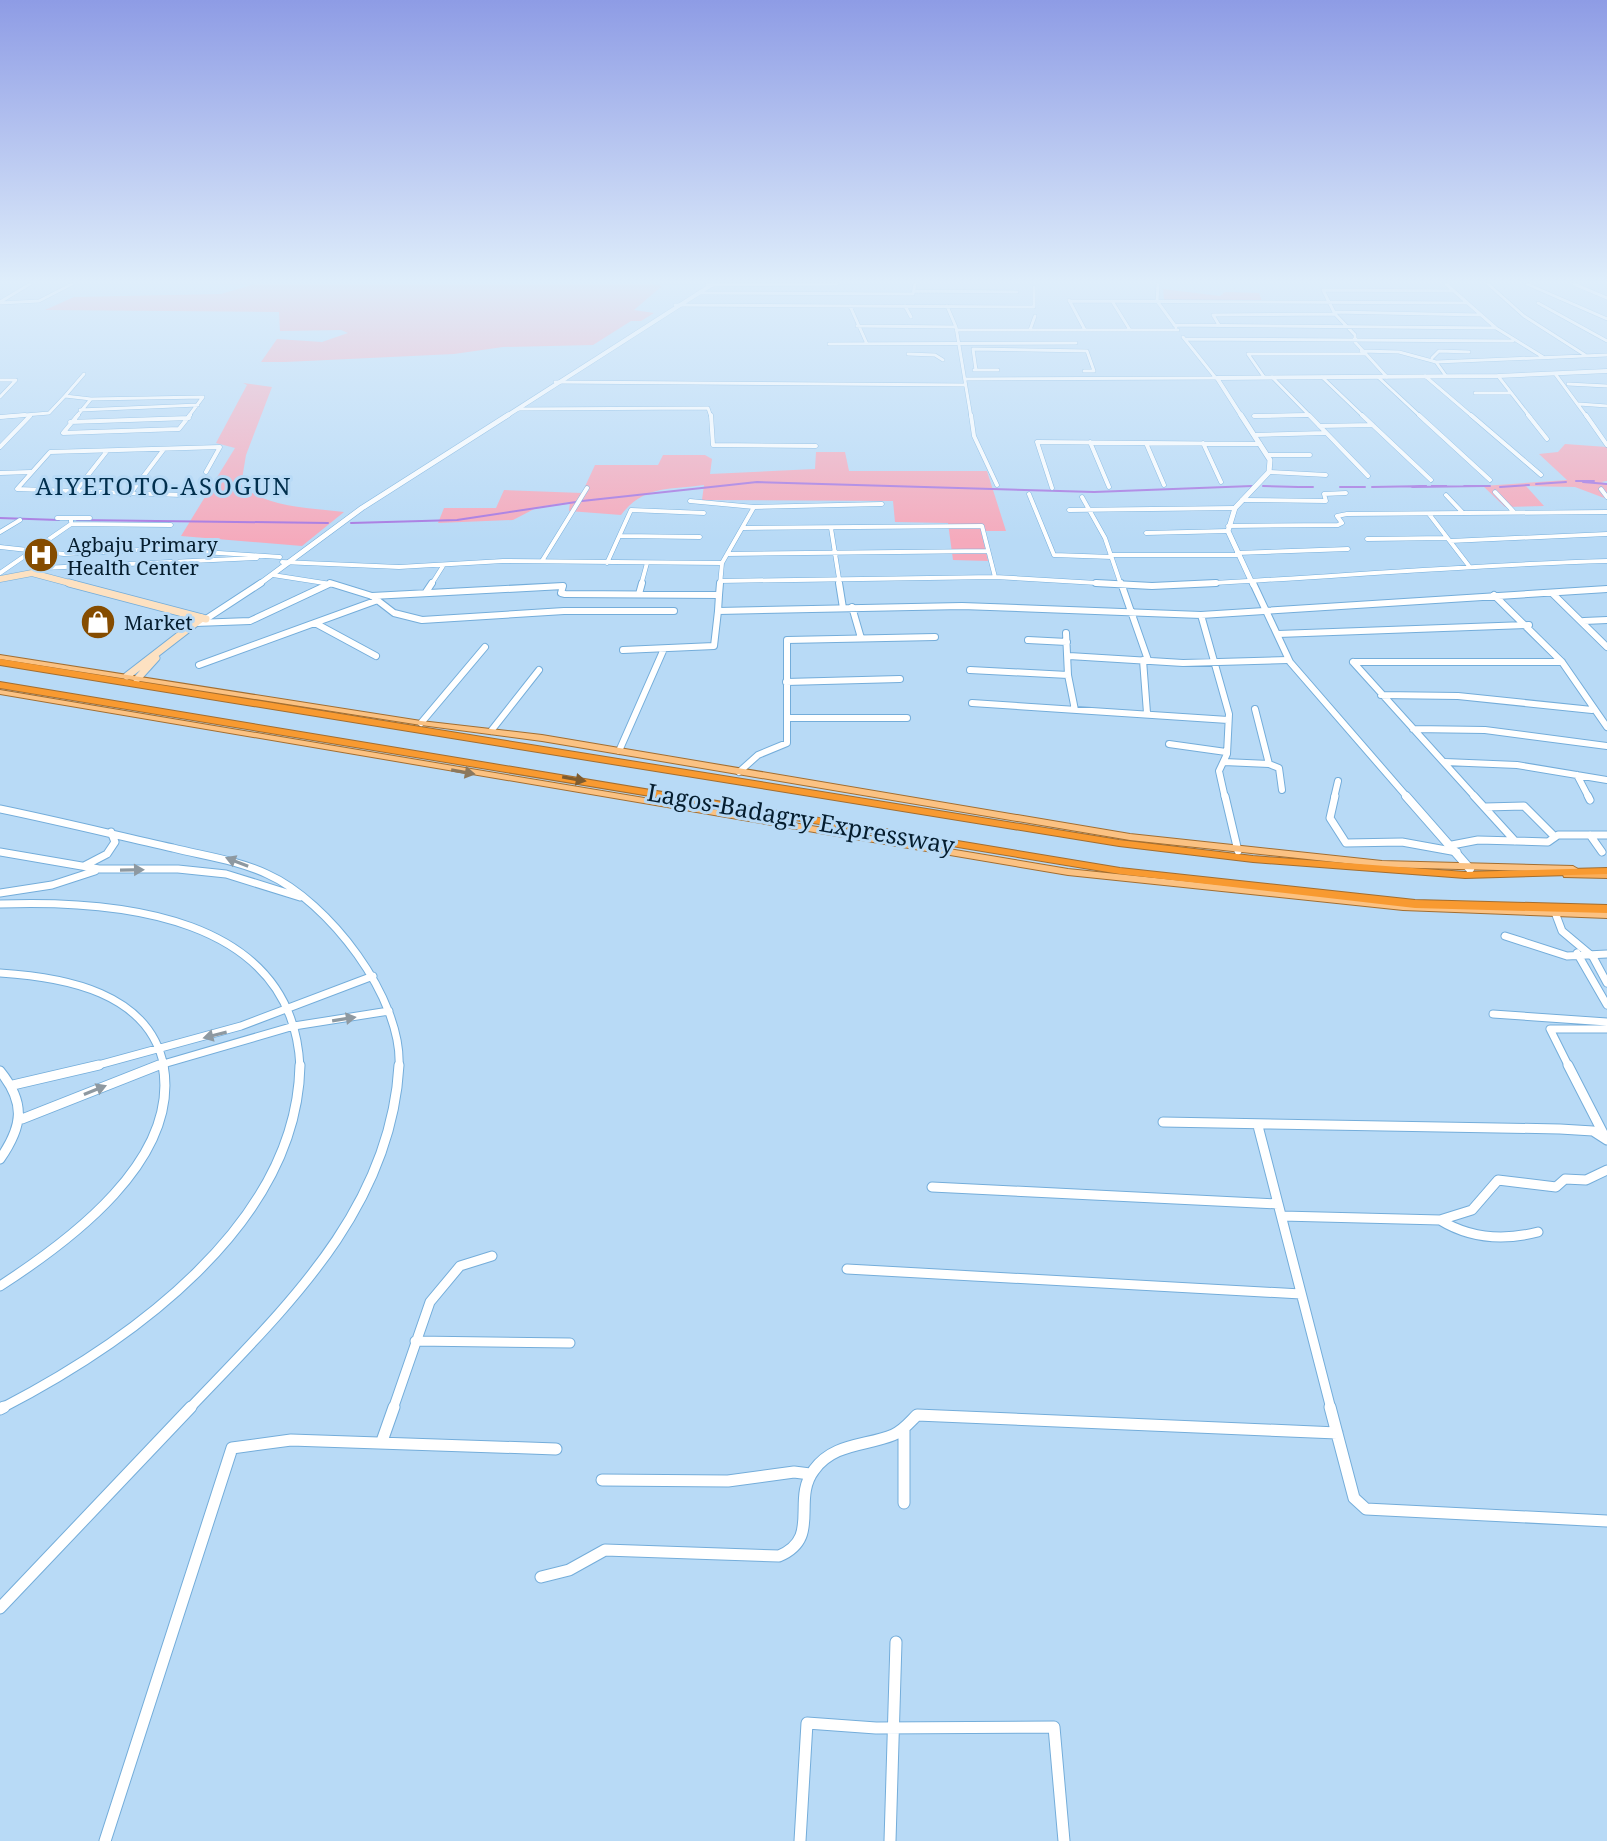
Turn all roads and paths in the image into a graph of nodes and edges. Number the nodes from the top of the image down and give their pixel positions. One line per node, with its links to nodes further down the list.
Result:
1 (578, 370): 24 (street)
2 (964, 370): 3 (street); 25 (street)
3 (976, 370): 4 (street)
4 (998, 370)
5 (1093, 370): 10 (street)
6 (1207, 370): 22 (street)
7 (1259, 370): 17 (street)
8 (1380, 370): 21 (street)
9 (1442, 370): 15 (street)
10 (1084, 371)
11 (1607, 371): 13 (street)
12 (84, 374): 32 (street)
13 (1556, 375): 16 (street); 26 (street)
14 (1425, 376): 15 (street); 21 (street); 73 (street)
15 (1446, 376): 16 (street)
16 (1498, 376): 31 (street)
17 (1264, 377): 18 (street); 22 (street)
18 (1272, 377): 19 (street); 41 (street)
19 (1322, 377): 20 (street); 48 (street)
20 (1378, 377): 21 (street); 76 (street)
21 (1387, 377)
22 (1217, 378): 25 (street); 51 (street)
23 (0, 379): 28 (street)
24 (558, 382): 25 (street); 39 (street); 129 (street)
25 (965, 382): 78 (street)
26 (1568, 384): 27 (street); 35 (street)
27 (1607, 386)
28 (8, 390): 29 (street); 33 (street)
29 (0, 391)
30 (1475, 393): 31 (street)
31 (1511, 393): 54 (street)
32 (65, 396): 34 (street); 42 (street)
33 (0, 397)
34 (91, 399): 36 (street); 40 (street)
35 (1579, 404): 37 (street); 60 (street)
36 (198, 405): 38 (street); 45 (street)
37 (1607, 406)
38 (140, 407): 40 (street); 46 (street)
39 (518, 409): 59 (street); 129 (street)
40 (80, 410): 47 (street)
41 (1308, 415): 43 (street); 49 (street)
42 (30, 416): 44 (street); 52 (street)
43 (1254, 416)
44 (0, 417)
45 (189, 418): 46 (street); 47 (street)
46 (131, 420): 47 (street)
47 (70, 422)
48 (1374, 425): 49 (street); 75 (street)
49 (1319, 426): 50 (street)
50 (1325, 433): 51 (street); 74 (street)
51 (1255, 435): 58 (street)
52 (11, 437): 53 (street); 62 (street)
53 (0, 438)
54 (1547, 439)
55 (1090, 442): 56 (street); 80 (street); 82 (street)
56 (1146, 443): 57 (street); 79 (street)
57 (1203, 443): 58 (street); 77 (street)
58 (1260, 444): 66 (street)
59 (713, 445): 61 (street); 65 (street)
60 (1607, 445)
61 (816, 446)
62 (0, 447)
63 (164, 449): 64 (street); 69 (street); 87 (street)
64 (107, 451): 68 (street); 85 (street)
65 (710, 454)
66 (1267, 455): 67 (street); 70 (street)
67 (1310, 455)
68 (31, 472): 71 (street); 85 (street)
69 (206, 472)
70 (1269, 472): 72 (street); 93 (street)
71 (0, 473)
72 (1326, 475)
73 (1541, 475)
74 (1368, 476)
75 (1431, 480)
76 (1490, 480)
77 (1221, 482)
78 (997, 485)
79 (1164, 485)
80 (1109, 487)
81 (587, 488): 130 (street)
82 (1052, 488)
83 (1601, 489): 92 (street)
84 (1495, 492): 100 (street)
85 (74, 493): 87 (street)
86 (1346, 493): 93 (street)
87 (130, 494): 89 (street)
88 (1029, 494): 128 (street)
89 (182, 495)
90 (1446, 495): 103 (street)
91 (1082, 497): 98 (street)
92 (1607, 497)
93 (1242, 500): 97 (street)
94 (690, 501): 96 (street)
95 (882, 504): 96 (street)
96 (754, 507): 110 (street)
97 (1235, 508): 98 (street); 112 (street)
98 (1088, 509): 99 (street); 128 (street)
99 (1069, 510)
100 (1513, 511): 101 (street); 103 (street)
101 (1607, 512)
102 (704, 513): 116 (street)
103 (1463, 513): 104 (street)
104 (1429, 514): 112 (street); 119 (street)
105 (116, 517): 108 (street)
106 (57, 518): 108 (street)
107 (20, 520): 113 (street)
108 (71, 521): 109 (street); 122 (street)
109 (171, 525)
110 (743, 528): 111 (street); 126 (street)
111 (831, 528): 123 (street); 124 (street)
112 (1228, 528): 114 (street); 127 (street)
113 (0, 532)
114 (1146, 533)
115 (1607, 534): 119 (street)
116 (622, 536): 117 (street); 132 (street)
117 (700, 537)
118 (1367, 539): 119 (street)
119 (1448, 539): 136 (street)
120 (0, 547): 122 (street)
121 (1348, 549): 127 (street)
122 (33, 550): 125 (street); 139 (street)
123 (988, 551): 124 (street); 141 (street)
124 (833, 553): 126 (street); 142 (street)
125 (64, 554): 129 (street); 137 (street)
126 (727, 554): 134 (street)
127 (1238, 554): 128 (street); 144 (street)
128 (1111, 556): 146 (street)
129 (285, 560): 135 (street); 137 (street); 140 (street); 140 (street)
130 (542, 561): 132 (street); 135 (street)
131 (1607, 561): 136 (street)
132 (607, 563): 133 (street)
133 (647, 563): 134 (street); 149 (street)
134 (722, 563): 143 (street)
135 (443, 566): 148 (street)
136 (1469, 566): 144 (street)
137 (43, 568): 138 (street)
138 (32, 573): 139 (main road); 162 (main road)
139 (0, 576)
140 (268, 577): 145 (street); 162 (street)
141 (995, 577): 142 (street); 146 (street)
142 (837, 579): 143 (street); 155 (street)
143 (720, 581): 151 (street)
144 (1252, 581): 146 (street); 156 (street)
145 (331, 583): 153 (street); 162 (street)
146 (1121, 585): 159 (street)
147 (1607, 589): 150 (street)
148 (426, 592): 149 (street); 153 (street)
149 (639, 594): 151 (street)
150 (1553, 594): 152 (street); 163 (street)
151 (719, 595): 158 (street)
152 (1494, 595): 156 (street); 165 (street)
153 (374, 598): 157 (street); 164 (street)
154 (852, 607): 155 (street); 159 (street); 169 (street)
155 (843, 608): 158 (street)
156 (1268, 610): 160 (street); 167 (street)
157 (674, 611)
158 (718, 611): 172 (street)
159 (1132, 613): 160 (street); 181 (street)
160 (1201, 615): 183 (street)
161 (1607, 620): 163 (street)
162 (200, 621): 189 (main road); 190 (main road)
163 (1584, 621): 174 (street)
164 (315, 623): 177 (street); 185 (street)
165 (1529, 625): 167 (street); 184 (street)
166 (1066, 633): 171 (street)
167 (1278, 634): 182 (street)
168 (935, 637): 169 (street)
169 (861, 638): 192 (street)
170 (1028, 640): 171 (street)
171 (1067, 642): 179 (street)
172 (714, 646): 176 (street); 178 (street)
173 (485, 647): 204 (street)
174 (1607, 647)
175 (623, 650): 176 (street)
176 (663, 651): 210 (street)
177 (376, 656)
178 (713, 656)
179 (1069, 656): 181 (street); 188 (street)
180 (0, 660): 189 (main road, Lagos-Badagry Expressway); 235 (highway, Lagos-Badagry Expressway)
181 (1146, 660): 183 (street); 200 (street)
182 (1288, 660): 183 (street); 228 (street)
183 (1216, 662): 203 (street)
184 (1562, 662): 195 (street); 199 (street)
185 (199, 665)
186 (539, 670): 207 (street)
187 (970, 670): 188 (street)
188 (1068, 675): 198 (street)
189 (127, 676): 190 (main road, Lagos-Badagry Expressway)
190 (137, 679): 204 (main road, Lagos-Badagry Expressway)
191 (900, 679): 192 (street)
192 (786, 682): 201 (street)
193 (0, 685): 239 (highway, Lagos-Badagry Expressway, one-way to 239)
194 (0, 692): 240 (main road, Lagos-Badagry Expressway, one-way to 240)
195 (1381, 695): 199 (street); 206 (street)
196 (972, 703): 198 (street)
197 (1255, 709): 214 (street)
198 (1075, 710): 200 (street)
199 (1592, 710): 205 (street)
200 (1147, 713): 203 (street)
201 (787, 718): 202 (street); 215 (street)
202 (907, 718)
203 (1228, 720): 211 (street)
204 (421, 723): 207 (main road, Lagos-Badagry Expressway)
205 (1607, 727)
206 (1413, 729): 209 (street); 213 (street)
207 (491, 731): 210 (main road, Lagos-Badagry Expressway)
208 (1169, 744): 211 (street)
209 (1607, 746)
210 (619, 751): 215 (main road, Lagos-Badagry Expressway)
211 (1226, 752): 212 (street)
212 (1224, 762): 214 (street); 229 (street)
213 (1445, 762): 216 (street); 221 (street)
214 (1269, 764): 219 (street)
215 (739, 772): 229 (main road, Lagos-Badagry Expressway)
216 (1577, 775): 217 (street); 220 (street)
217 (1607, 780)
218 (1338, 781): 228 (street)
219 (1282, 790)
220 (1590, 800)
221 (1485, 807): 226 (street); 227 (street)
222 (0, 809): 223 (street)
223 (110, 831): 232 (street); 237 (street, one-way to 223)
224 (1590, 835): 225 (street); 226 (street); 231 (street)
225 (1607, 835)
226 (1554, 836): 227 (street)
227 (1515, 841): 228 (street)
228 (1454, 848): 234 (street)
229 (1238, 851): 234 (main road, Lagos-Badagry Expressway)
230 (0, 852): 232 (street)
231 (1602, 852)
232 (82, 867): 233 (street)
233 (99, 869): 236 (street); 237 (street, one-way to 237)
234 (1470, 869): 235 (main road, Lagos-Badagry Expressway)
235 (1607, 872)
236 (0, 893)
237 (306, 899): 247 (street)
238 (0, 904): 251 (street)
239 (1607, 912): 240 (main road, Lagos-Badagry Expressway)
240 (1556, 915): 242 (street)
241 (1505, 936): 244 (street)
242 (1576, 947): 244 (street); 245 (street)
243 (1607, 954): 245 (street)
244 (1578, 957): 245 (street); 249 (street)
245 (1593, 957): 248 (street)
246 (0, 973): 256 (street)
247 (373, 976): 250 (street); 251 (street)
248 (1607, 983)
249 (1607, 1005)
250 (389, 1011): 254 (street, one-way to 250); 287 (street)
251 (290, 1012): 254 (street); 256 (street, one-way to 256)
252 (1493, 1014): 253 (street)
253 (1607, 1022)
254 (294, 1026): 257 (street); 277 (street)
255 (1607, 1029): 263 (street)
256 (158, 1049): 257 (street); 259 (street)
257 (164, 1063): 260 (street, one-way to 257); 273 (street)
258 (0, 1071): 259 (street)
259 (13, 1085): 260 (street)
260 (22, 1119): 264 (street)
261 (1163, 1122): 262 (street)
262 (1258, 1126): 263 (street); 267 (street)
263 (1607, 1141)
264 (0, 1159)
265 (1607, 1170): 269 (street)
266 (932, 1187): 267 (street)
267 (1278, 1204): 268 (street)
268 (1282, 1216): 269 (street); 274 (street)
269 (1440, 1220): 270 (street)
270 (1538, 1232)
271 (492, 1256): 275 (street)
272 (847, 1269): 274 (street)
273 (0, 1286)
274 (1301, 1294): 279 (street)
275 (415, 1341): 276 (street); 280 (street)
276 (570, 1343)
277 (0, 1409)
278 (904, 1428): 279 (street); 282 (street); 284 (street)
279 (1337, 1433): 285 (street)
280 (382, 1441): 281 (street); 289 (street)
281 (556, 1449)
282 (810, 1474): 283 (street); 286 (street)
283 (602, 1480)
284 (904, 1503)
285 (1607, 1521)
286 (541, 1577)
287 (0, 1608)
288 (896, 1642): 291 (street)
289 (105, 1841)
290 (800, 1841): 292 (street)
291 (890, 1841)
292 (1064, 1841)

